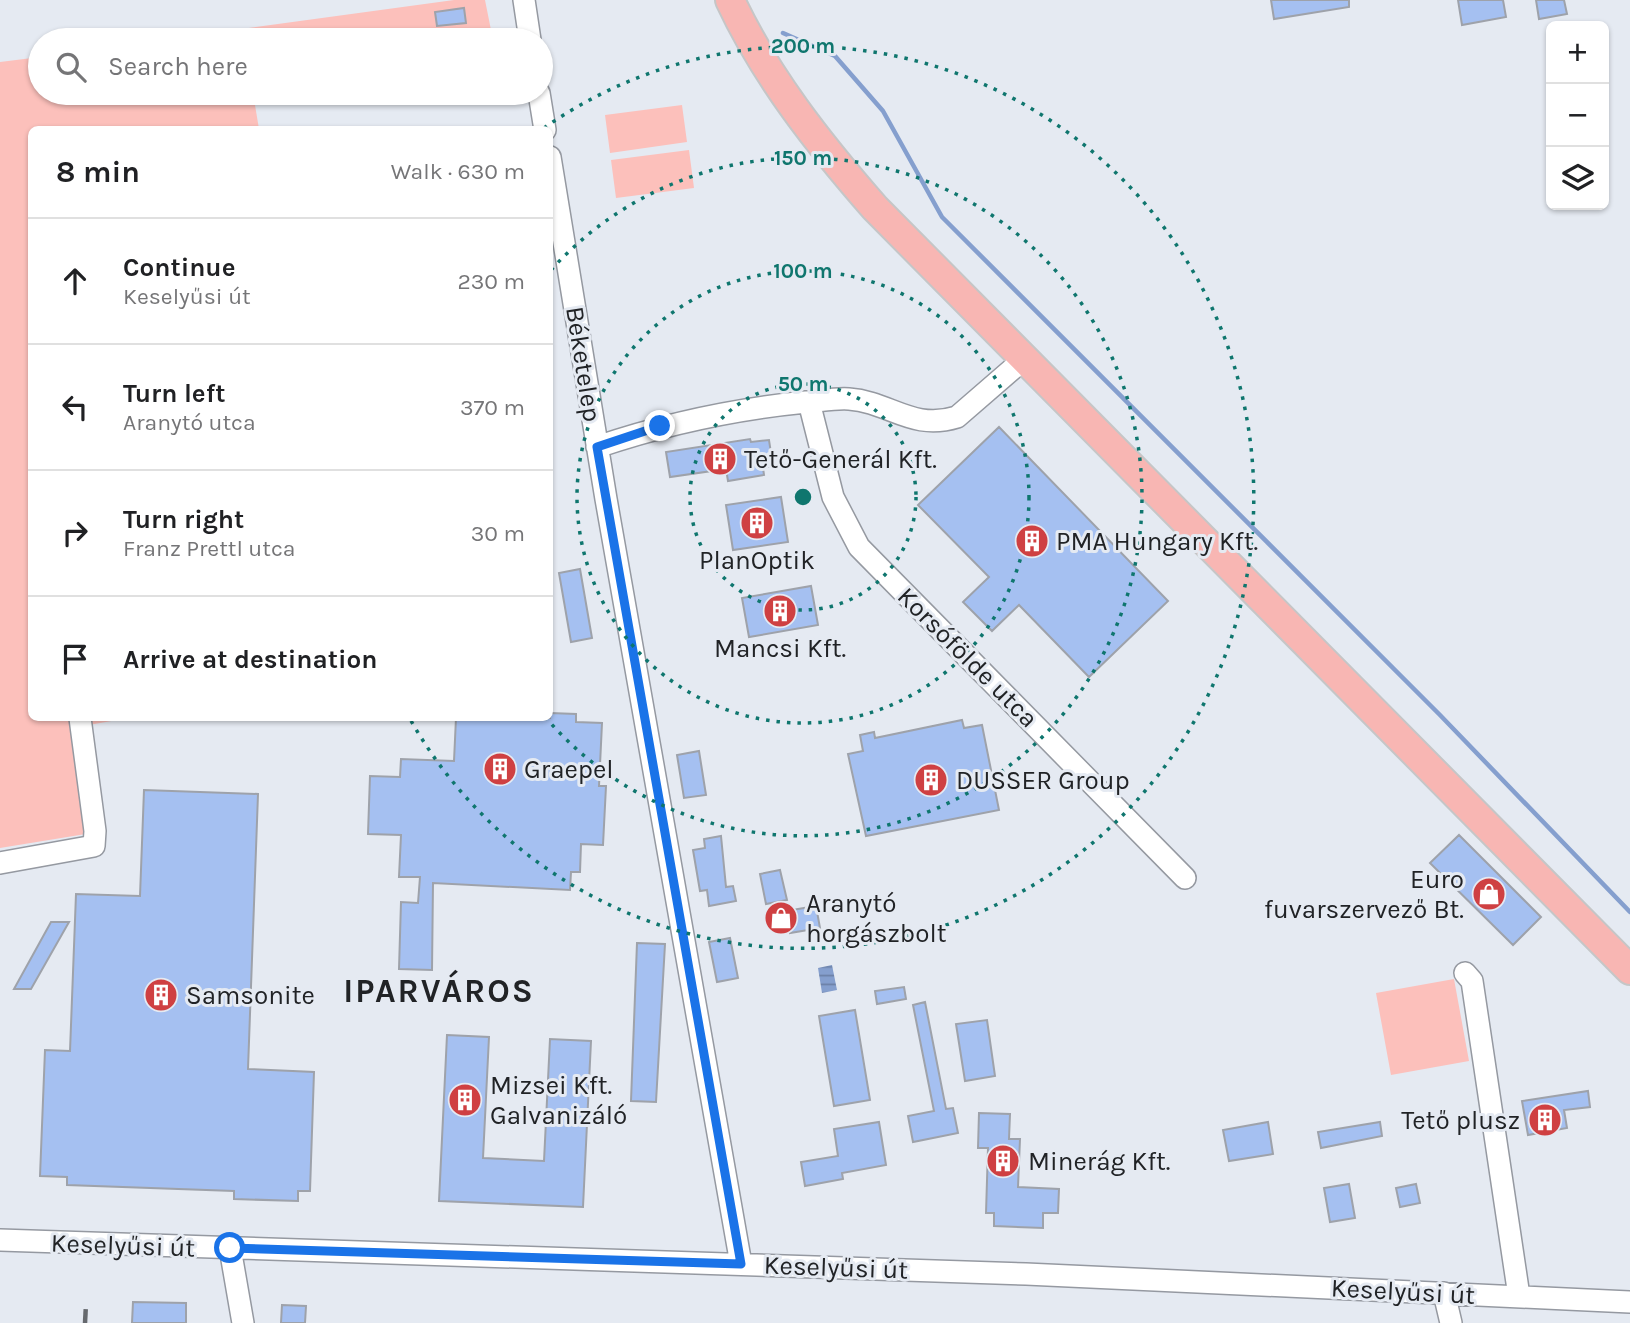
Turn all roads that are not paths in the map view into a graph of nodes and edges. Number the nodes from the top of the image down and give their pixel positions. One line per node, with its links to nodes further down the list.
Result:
1 (524, 0): 3 (street)
2 (730, 0): 7 (main road)
3 (528, 28)
4 (541, 105): 5 (street)
5 (544, 126)
6 (553, 176): 9 (street, Béketelep)
7 (1024, 359): 8 (street); 13 (main road)
8 (809, 402): 9 (street); 12 (street, Korsófölde utca)
9 (597, 447): 17 (street, Béketelep)
10 (80, 721): 11 (street)
11 (0, 863)
12 (1185, 878)
13 (1630, 970)
14 (1465, 973): 19 (street)
15 (0, 1240): 16 (street, Keselyűsi út)
16 (230, 1248): 17 (street, Keselyűsi út); 21 (street)
17 (741, 1264): 18 (street, Keselyűsi út)
18 (1444, 1293): 19 (street, Keselyűsi út); 22 (street)
19 (1519, 1296): 20 (street, Keselyűsi út)
20 (1630, 1302)
21 (243, 1323)
22 (1451, 1323)

